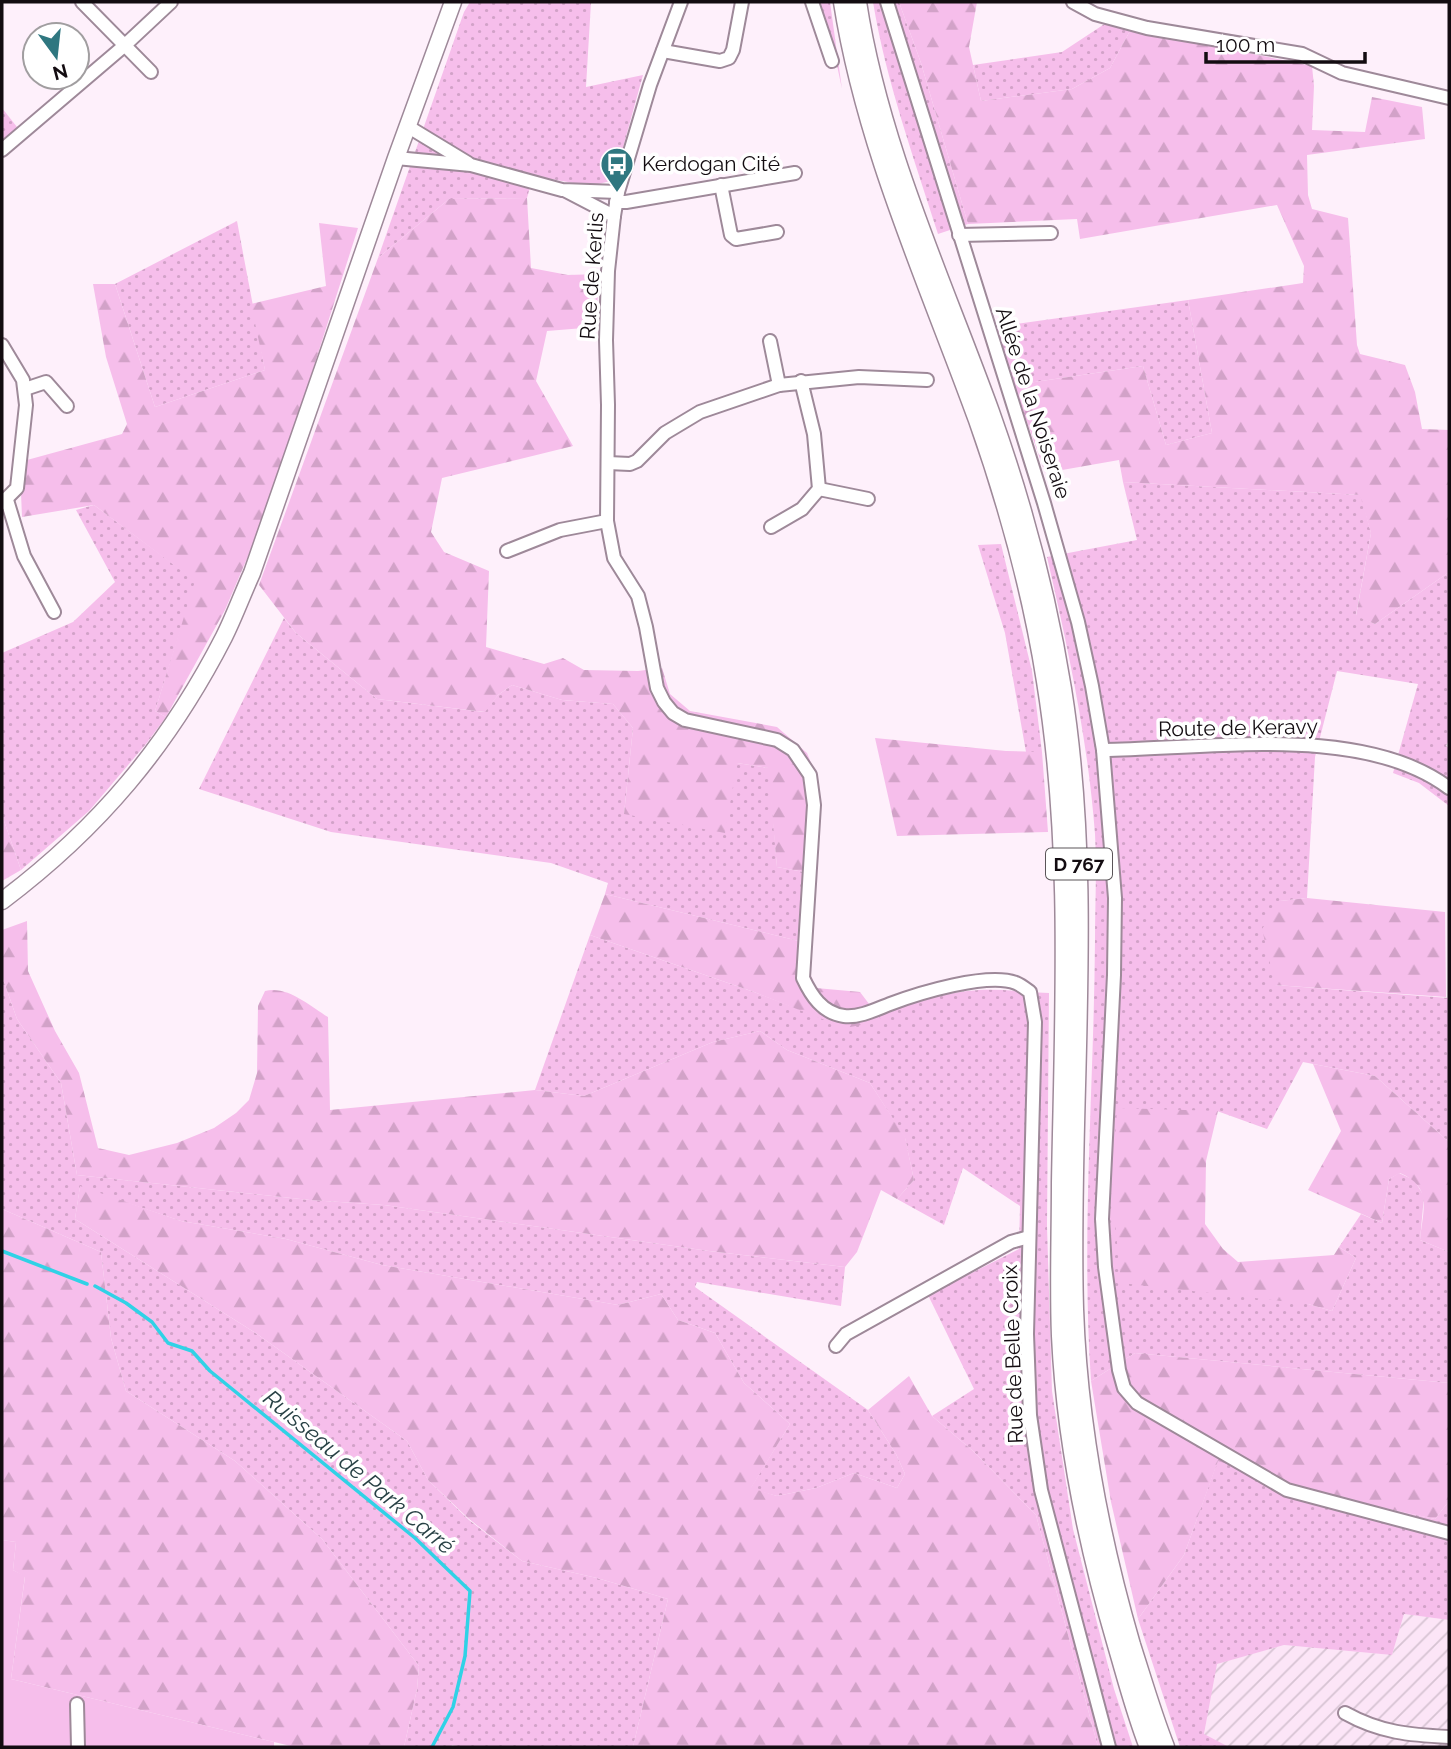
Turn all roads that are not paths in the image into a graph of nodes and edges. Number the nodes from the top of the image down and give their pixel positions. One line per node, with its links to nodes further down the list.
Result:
1 (82, 2): 11 (street)
2 (171, 2): 11 (street)
3 (453, 2): 16 (main road)
4 (681, 2): 12 (street, Rue de Kerlis)
5 (742, 2): 12 (street)
6 (812, 2): 13 (street)
7 (843, 2): 55 (highway, D 767)
8 (858, 2): 56 (highway, D 767)
9 (887, 2): 27 (street, Allée de la Noiseraie)
10 (1073, 2): 15 (street)
11 (124, 46): 14 (street); 17 (street)
12 (663, 51): 23 (street, Rue de Kerlis)
13 (832, 61)
14 (151, 72)
15 (1449, 98)
16 (407, 126): 18 (main road); 19 (street)
17 (2, 150)
18 (396, 158): 19 (street); 45 (main road)
19 (471, 165): 22 (street)
20 (795, 173): 21 (street)
21 (721, 185): 23 (street); 25 (street)
22 (562, 190): 23 (street); 24 (street)
23 (617, 197): 24 (street, Rue de Kerlis)
24 (614, 216): 35 (street, Rue de Kerlis)
25 (778, 232)
26 (1051, 233): 27 (street)
27 (959, 235): 43 (street, Allée de la Noiseraie)
28 (770, 341): 32 (street)
29 (2, 345): 33 (street)
30 (927, 380): 31 (street)
31 (802, 381): 32 (street); 36 (street)
32 (779, 384): 35 (street)
33 (25, 389): 34 (street); 38 (street)
34 (67, 406)
35 (608, 463): 39 (street, Rue de Kerlis)
36 (819, 489): 37 (street); 40 (street)
37 (867, 499)
38 (4, 502): 42 (street)
39 (607, 521): 41 (street); 46 (street, Rue de Kerlis)
40 (771, 527)
41 (507, 551)
42 (54, 611)
43 (1103, 750): 44 (street, Route de Keravy); 49 (street, Allée de la Noiseraie)
44 (1449, 788)
45 (2, 901)
46 (1030, 992): 47 (street, Rue de Belle Croix)
47 (1029, 1237): 48 (street); 54 (street, Rue de Belle Croix)
48 (836, 1346)
49 (1449, 1532)
50 (77, 1704): 53 (street)
51 (1345, 1713): 52 (street)
52 (1449, 1737)
53 (78, 1747)
54 (1109, 1747)
55 (1149, 1747)
56 (1165, 1747)

